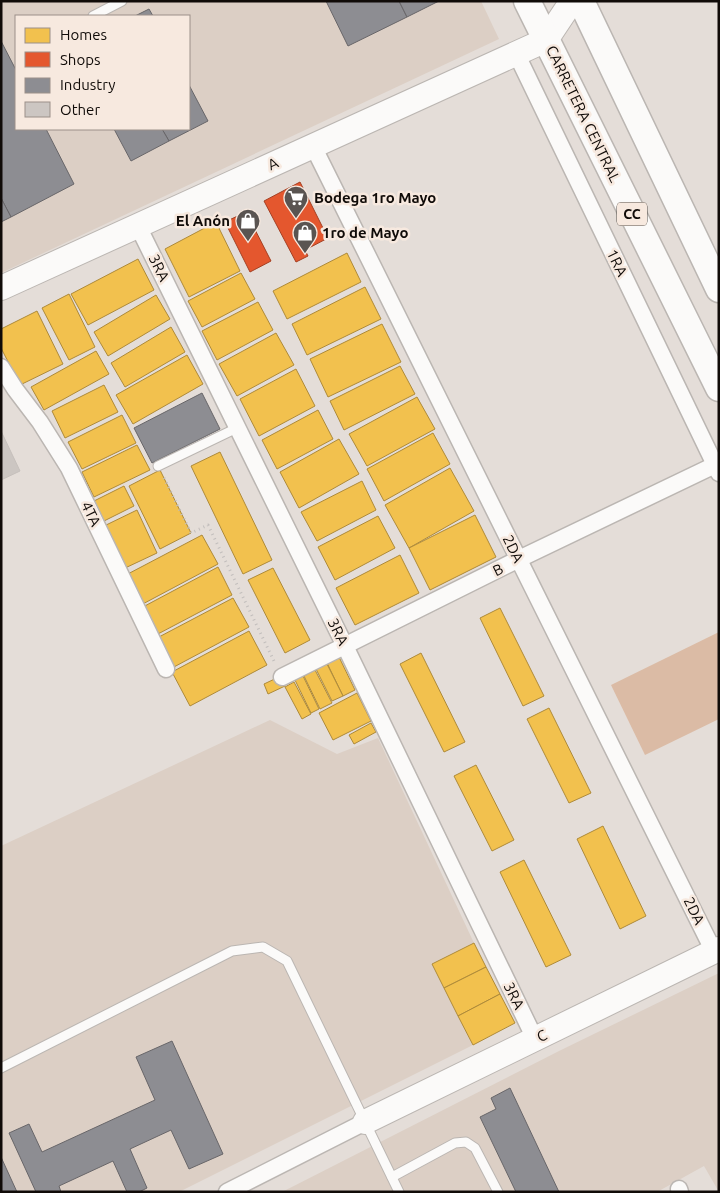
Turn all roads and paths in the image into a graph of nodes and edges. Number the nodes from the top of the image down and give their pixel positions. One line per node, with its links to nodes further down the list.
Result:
1 (122, 1): 5 (lane)
2 (527, 1): 6 (main road, CARRETERA CENTRAL / CC)
3 (572, 1): 6 (street)
4 (581, 1): 11 (main road)
5 (95, 15)
6 (546, 40): 7 (street, A); 13 (main road, CARRETERA CENTRAL / CC)
7 (516, 53): 8 (street, A); 16 (street, 1RA)
8 (313, 146): 9 (street, A); 17 (street, 2DA)
9 (138, 226): 10 (street, A); 14 (street, 3RA)
10 (1, 288)
11 (719, 289)
12 (1, 367): 19 (street, 4TA)
13 (719, 388)
14 (236, 428): 15 (lane); 18 (street, 3RA)
15 (158, 466): 20 (path)
16 (717, 469): 17 (street, B)
17 (519, 559): 18 (street, B); 21 (street, 2DA)
18 (345, 646): 20 (street, B); 22 (street, 3RA)
19 (166, 669)
20 (282, 677)
21 (716, 950): 22 (street, C)
22 (535, 1039): 24 (street, C)
23 (1, 1068): 24 (lane)
24 (365, 1122): 25 (lane); 26 (street)
25 (392, 1177): 27 (lane); 28 (lane)
26 (227, 1192)
27 (399, 1192)
28 (498, 1192)

